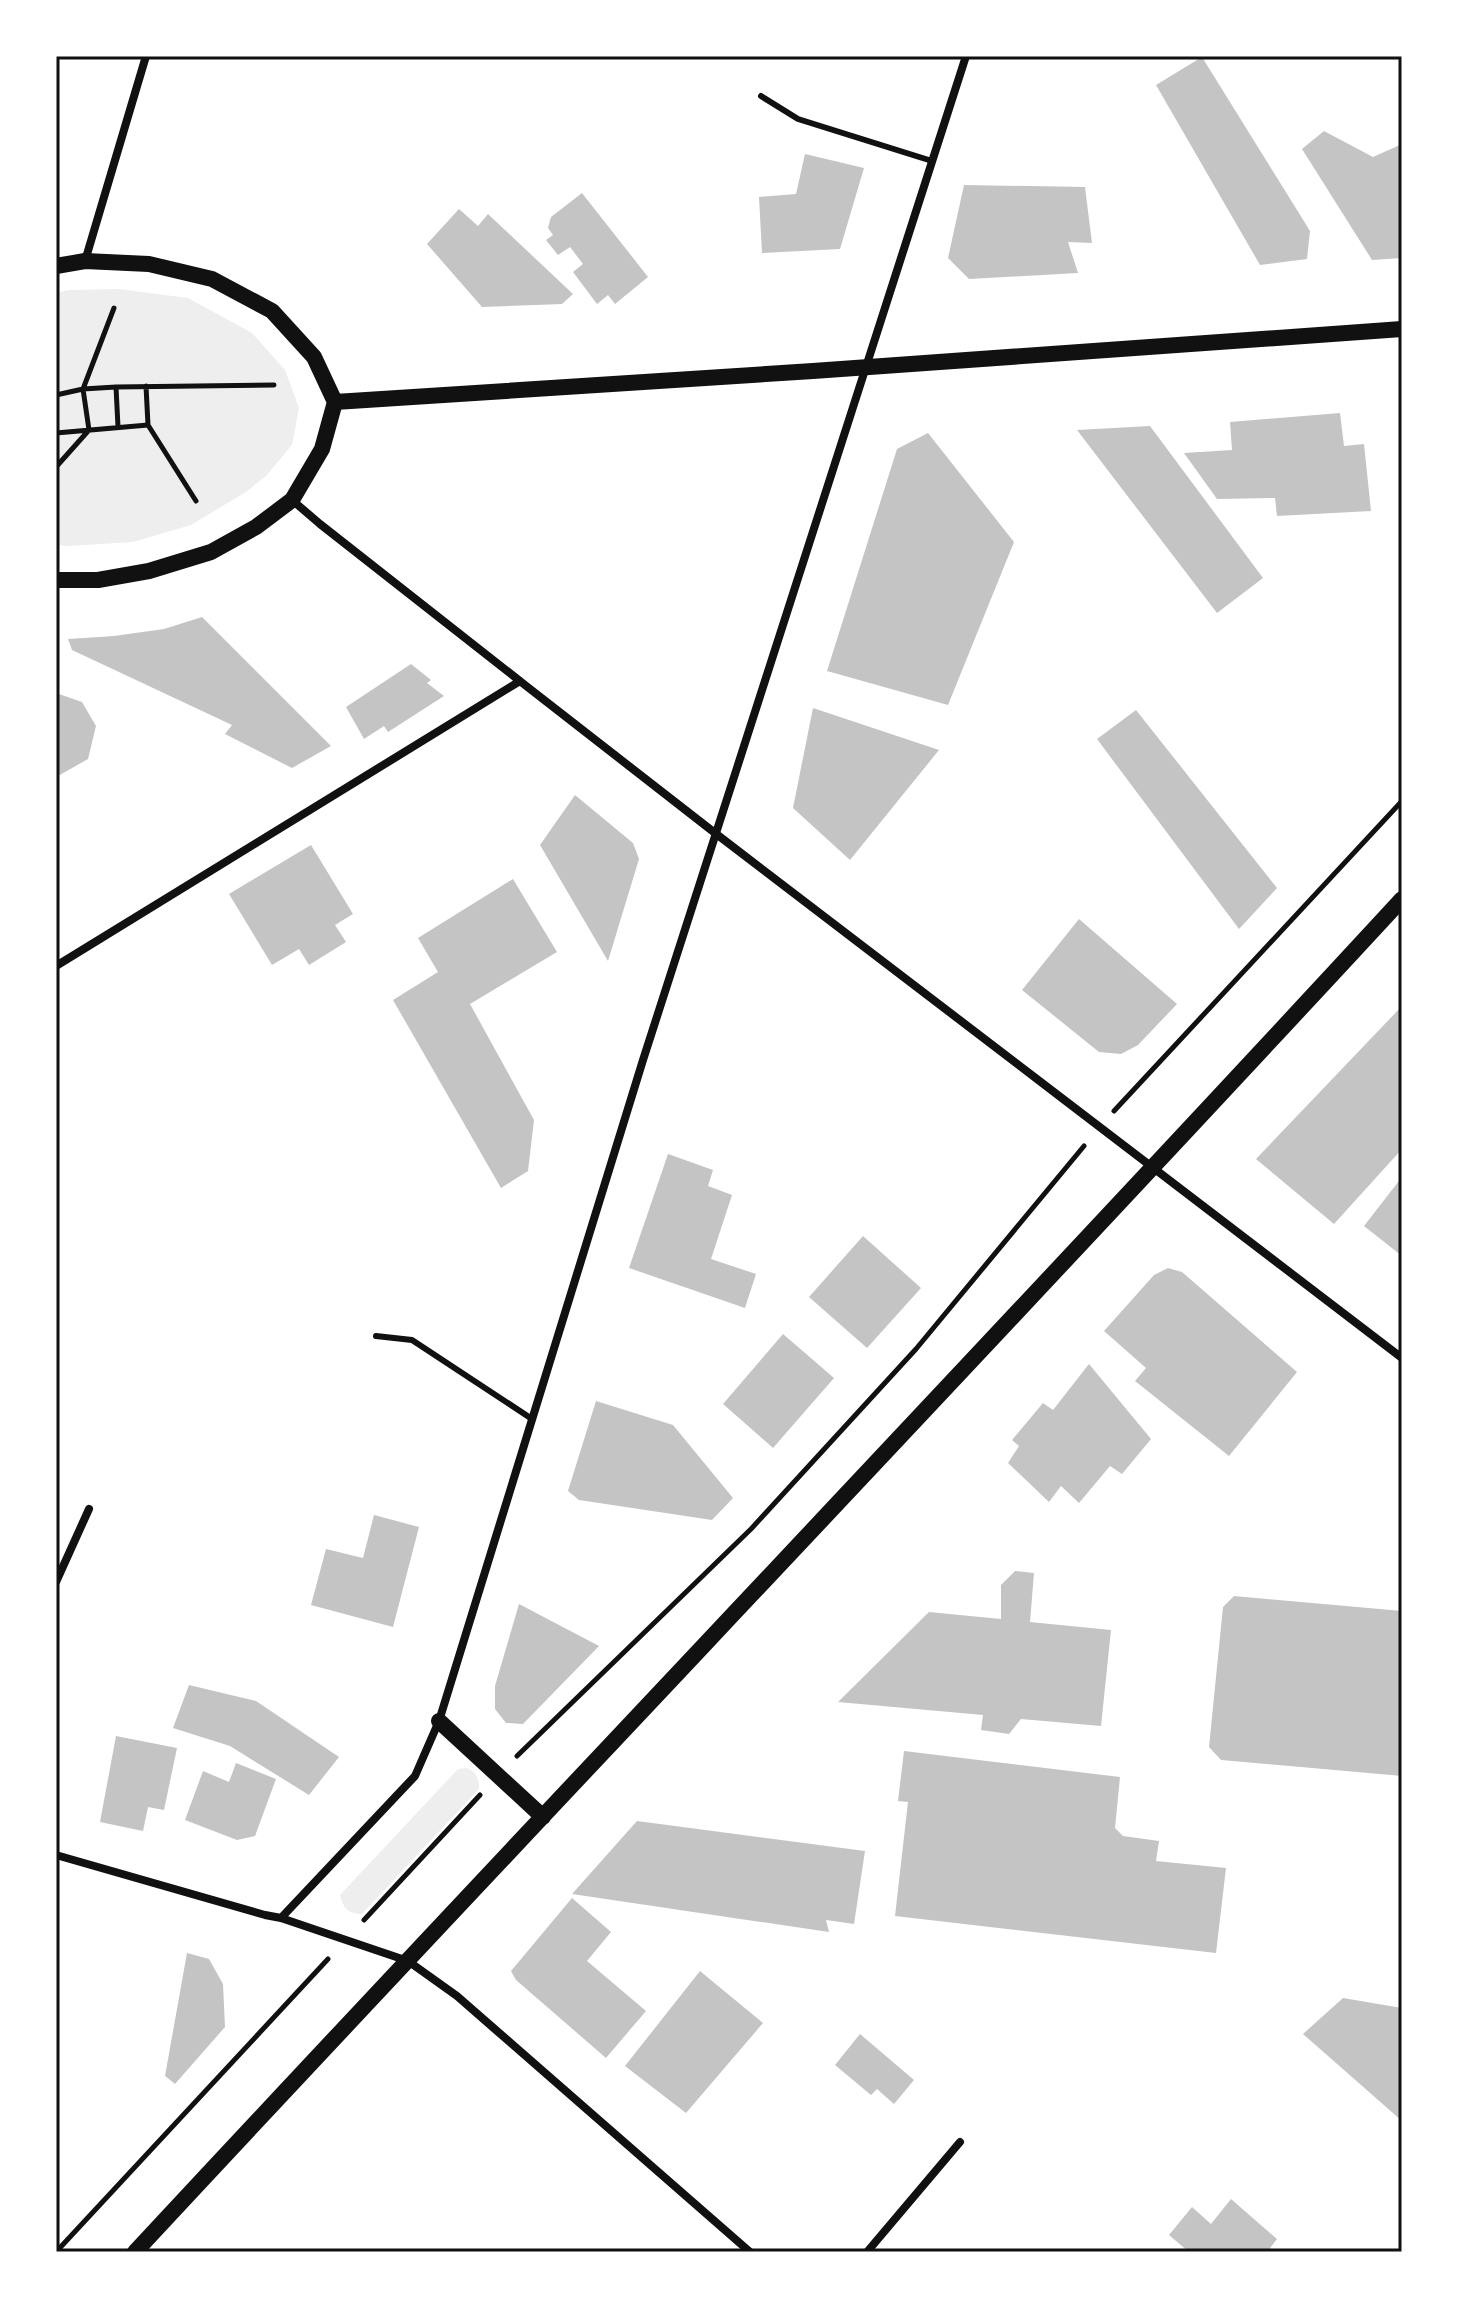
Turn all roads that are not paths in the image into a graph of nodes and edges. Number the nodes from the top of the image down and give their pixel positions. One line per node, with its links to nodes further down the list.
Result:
1 (146, 56): 5 (street)
2 (966, 56): 4 (street)
3 (761, 96): 4 (lane)
4 (932, 161): 8 (street)
5 (85, 261): 6 (main road); 9 (main road)
6 (56, 266)
7 (1402, 329): 8 (main road)
8 (865, 368): 9 (main road); 13 (street)
9 (335, 402): 10 (main road)
10 (292, 500): 11 (main road); 12 (street)
11 (56, 580)
12 (520, 681): 13 (street); 15 (street)
13 (716, 833): 16 (street); 19 (street)
14 (1402, 899): 16 (main road)
15 (56, 966)
16 (1154, 1166): 18 (street); 23 (main road)
17 (376, 1336): 19 (lane)
18 (1402, 1358)
19 (532, 1419): 22 (street)
20 (89, 1509): 21 (street)
21 (56, 1582)
22 (439, 1721): 23 (main road); 25 (street)
23 (543, 1817): 26 (main road)
24 (56, 1855): 25 (street)
25 (281, 1918): 26 (street)
26 (408, 1961): 28 (main road); 29 (street)
27 (960, 2142): 30 (street)
28 (135, 2252)
29 (750, 2252)
30 (867, 2252)

